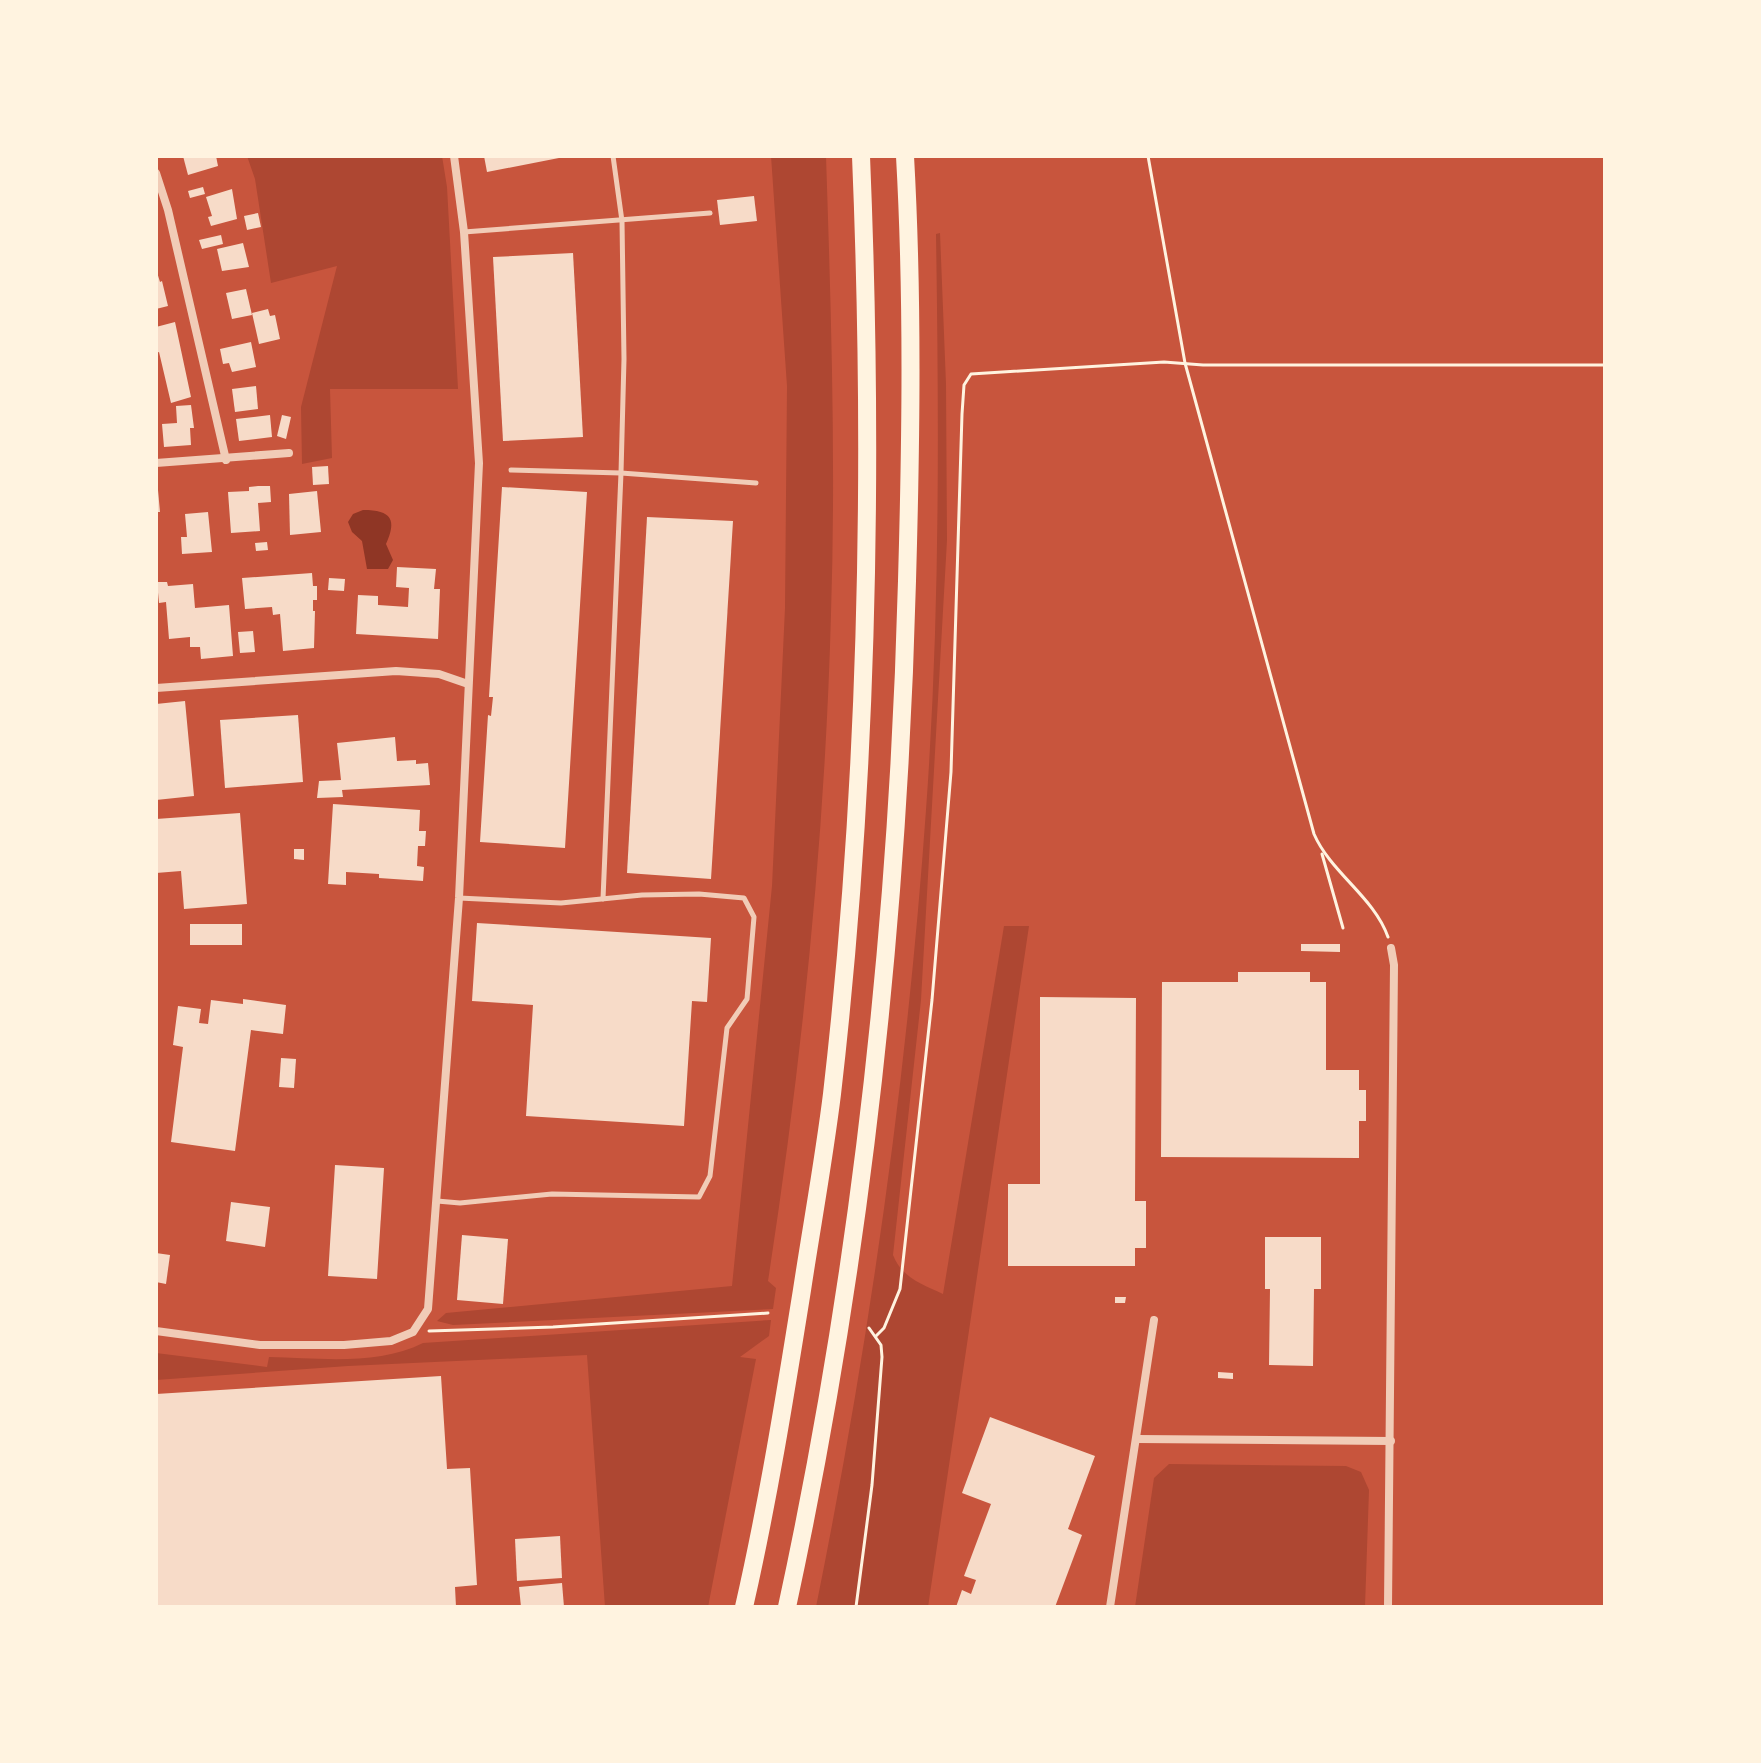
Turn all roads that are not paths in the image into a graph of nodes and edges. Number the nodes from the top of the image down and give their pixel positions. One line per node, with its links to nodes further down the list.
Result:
1 (454, 156): 8 (street)
2 (613, 156): 7 (lane)
3 (861, 156): 25 (highway)
4 (905, 156): 26 (highway)
5 (156, 173): 10 (street)
6 (710, 213): 7 (lane)
7 (622, 221): 8 (lane); 13 (lane)
8 (464, 232): 15 (street)
9 (289, 453): 10 (street)
10 (226, 460): 11 (street)
11 (156, 463)
12 (511, 470): 13 (lane)
13 (621, 473): 14 (lane); 18 (lane)
14 (756, 483)
15 (468, 684): 16 (street); 17 (street)
16 (156, 688)
17 (459, 898): 18 (lane); 20 (street)
18 (603, 899): 20 (lane)
19 (1391, 948): 24 (street)
20 (436, 1201): 22 (street)
21 (1154, 1320): 23 (street)
22 (156, 1331)
23 (1137, 1439): 24 (street); 27 (street)
24 (1391, 1441): 28 (street)
25 (744, 1607)
26 (787, 1607)
27 (1110, 1607)
28 (1388, 1607)

